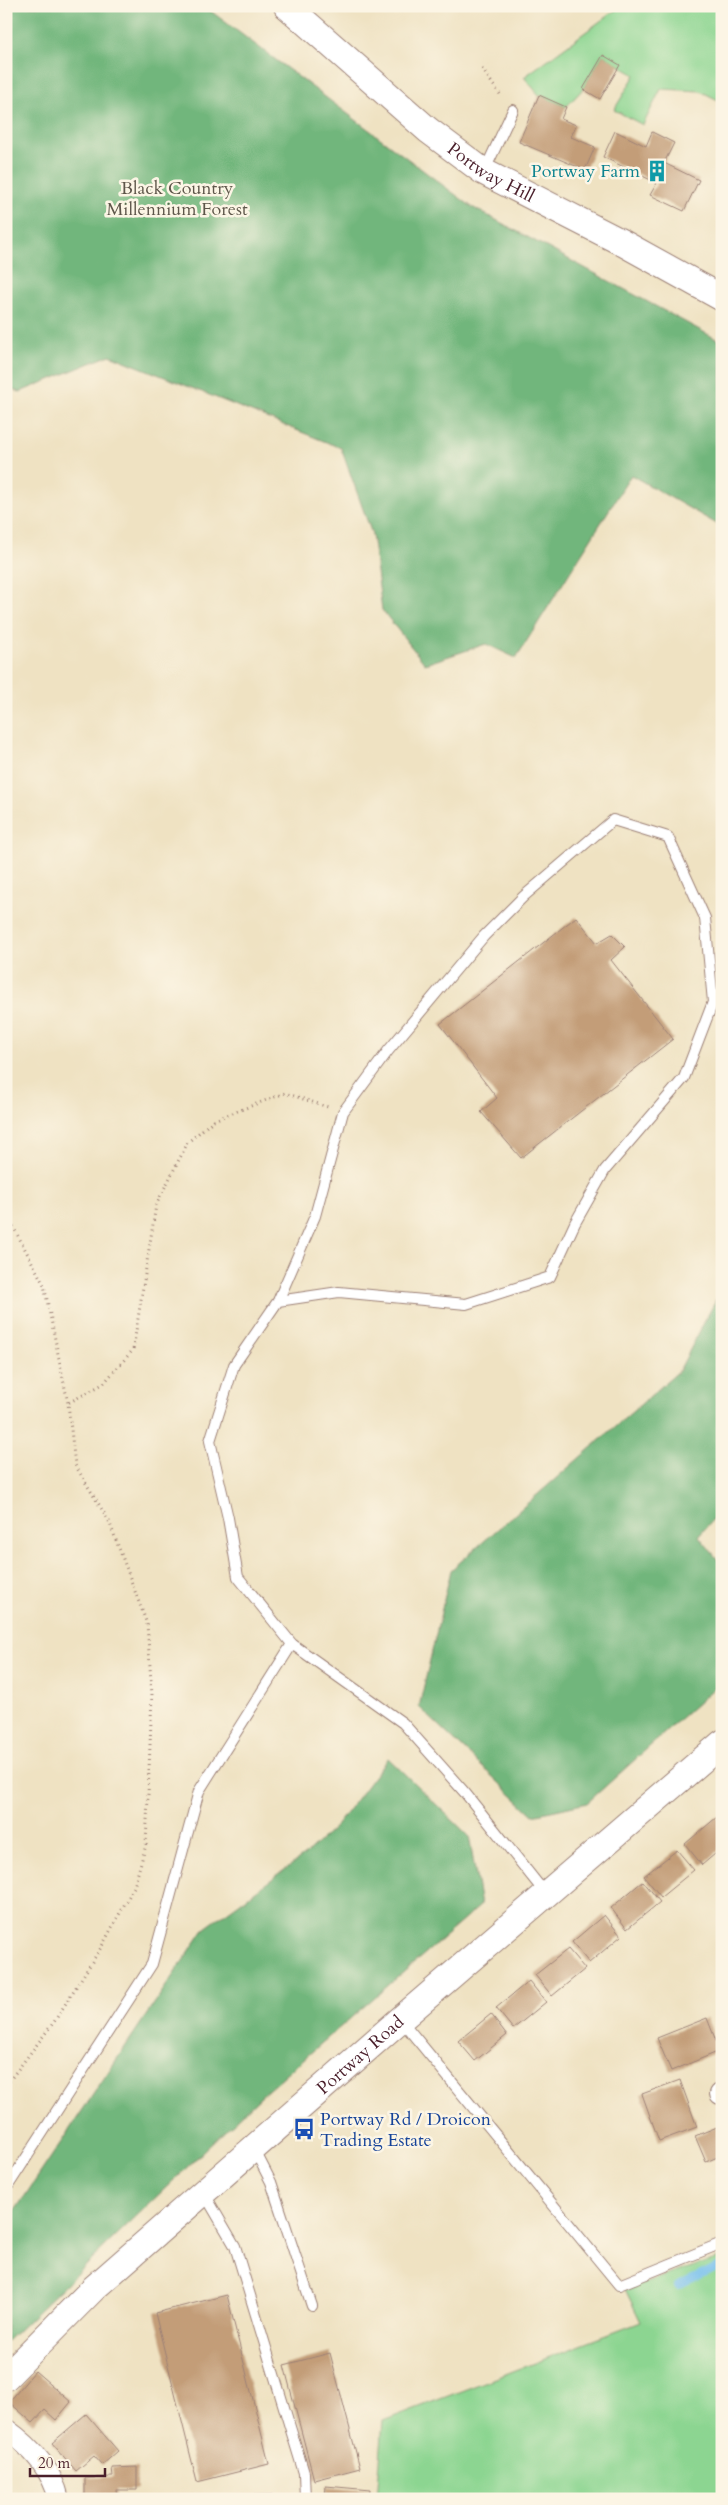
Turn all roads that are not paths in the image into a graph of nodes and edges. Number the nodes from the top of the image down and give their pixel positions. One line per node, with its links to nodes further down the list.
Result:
1 (287, 6): 3 (street, Portway Hill)
2 (513, 111): 3 (lane)
3 (484, 172): 4 (street, Portway Hill)
4 (722, 298)
5 (278, 1301): 5 (lane); 6 (lane)
6 (292, 1644): 8 (lane); 11 (lane)
7 (722, 1743): 8 (street, Portway Road)
8 (546, 1894): 9 (street, Portway Road)
9 (401, 2019): 10 (street, Portway Road); 13 (lane)
10 (253, 2148): 12 (street, Portway Road); 14 (lane)
11 (6, 2190)
12 (204, 2192): 15 (street, Portway Road); 18 (lane)
13 (722, 2243)
14 (312, 2306)
15 (6, 2377)
16 (6, 2429): 17 (street)
17 (59, 2499)
18 (305, 2499)

